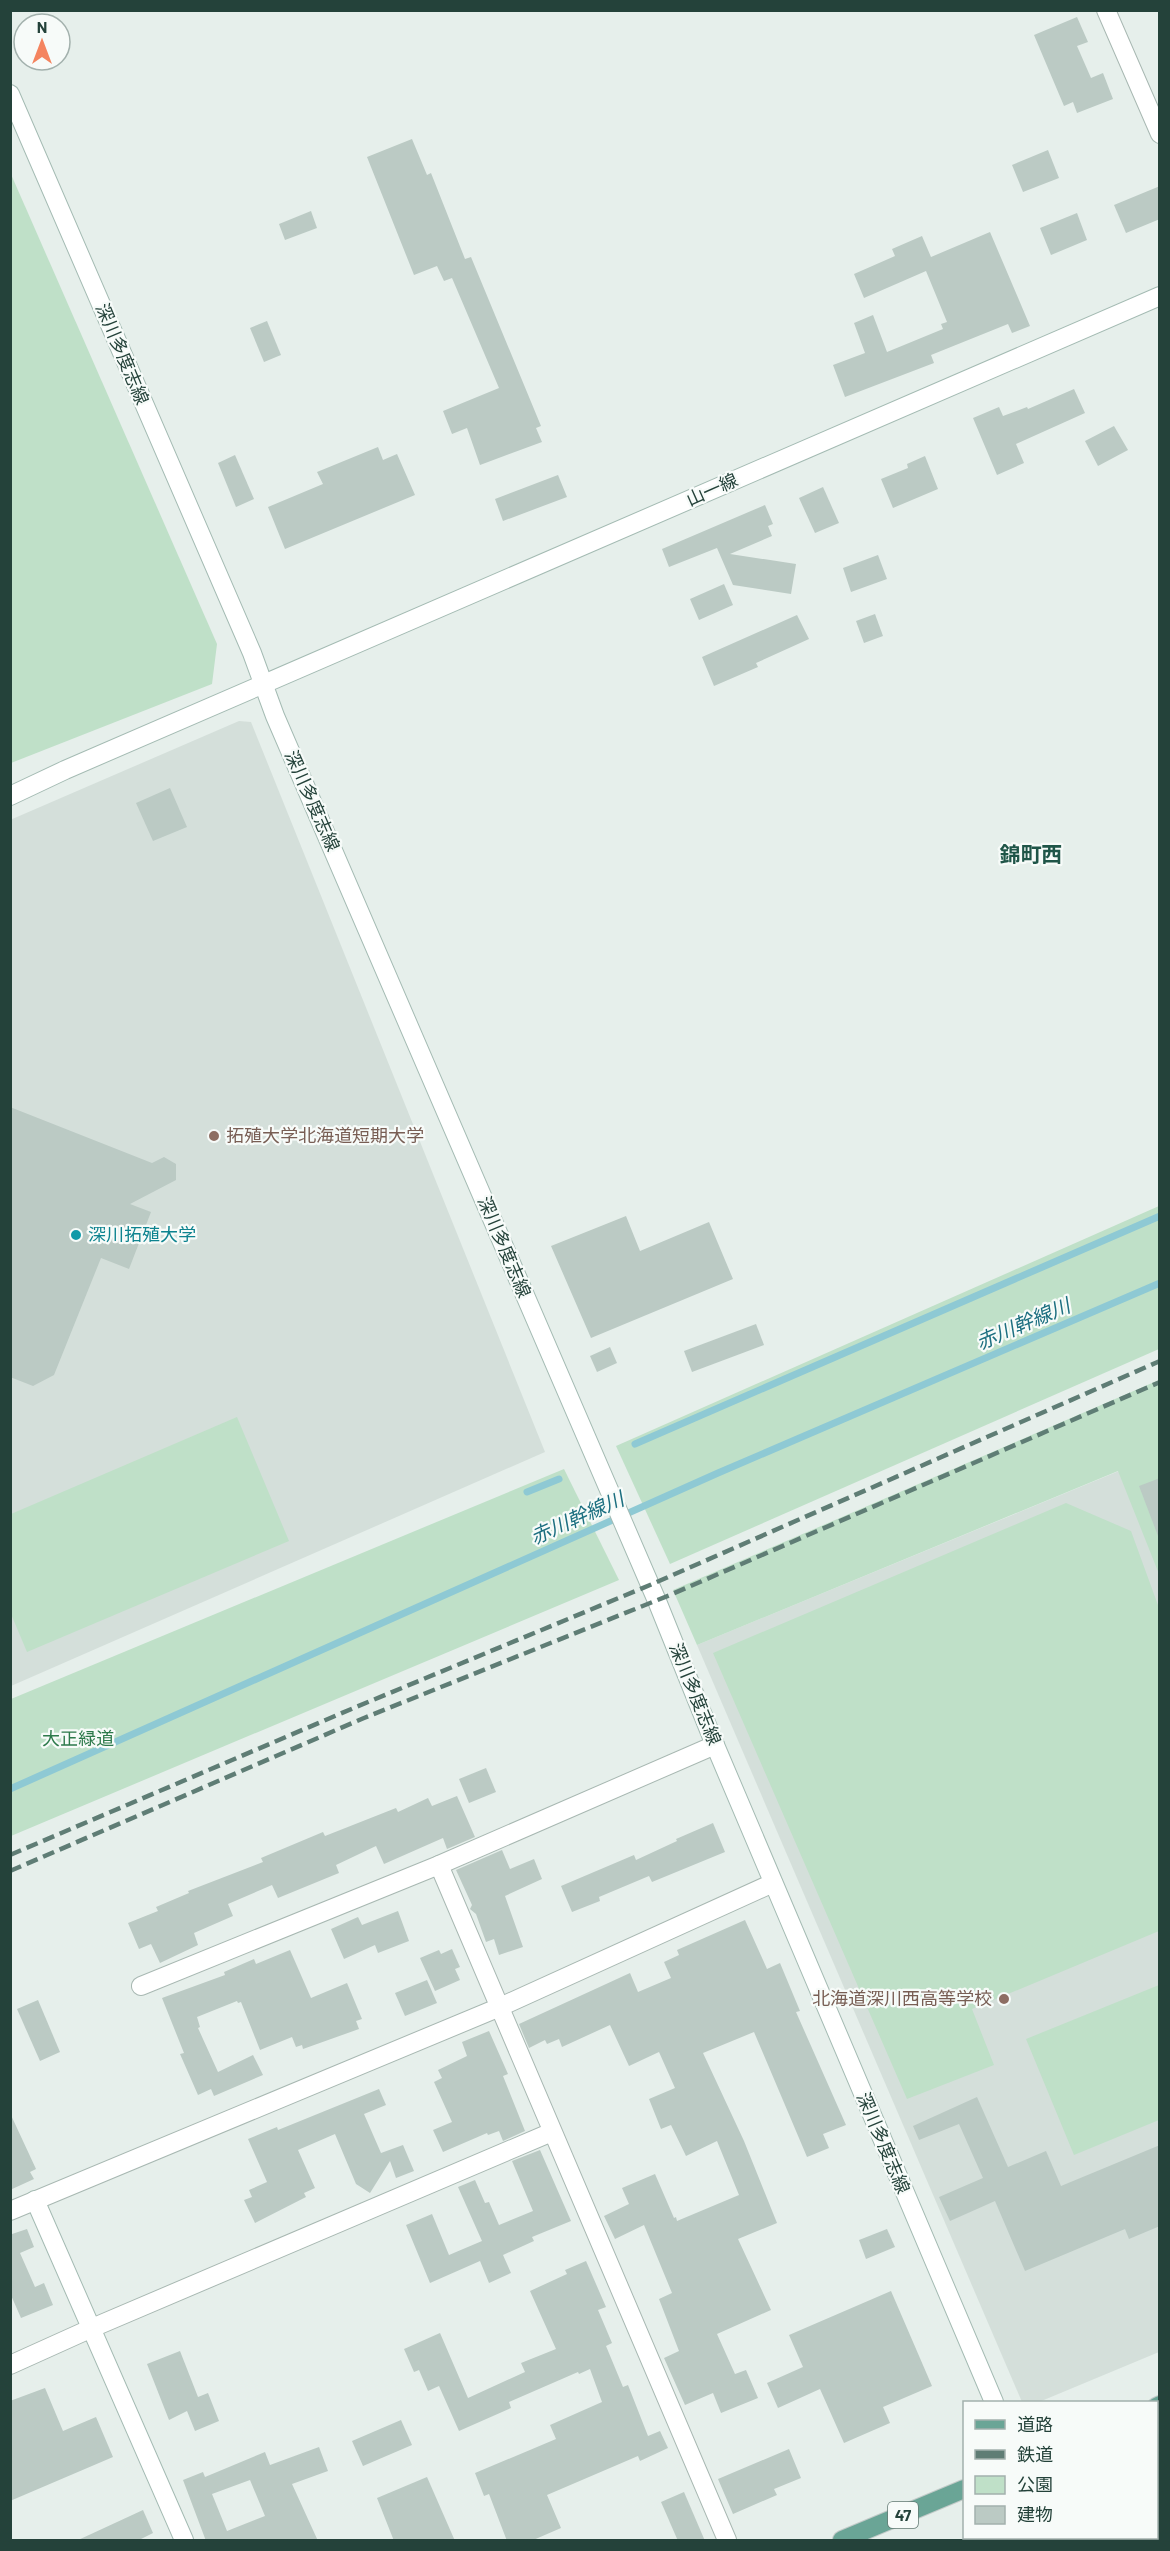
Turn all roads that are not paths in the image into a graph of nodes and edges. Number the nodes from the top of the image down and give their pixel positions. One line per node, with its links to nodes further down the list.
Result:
1 (1106, 10): 3 (street)
2 (10, 94): 5 (street, 深川多度志線)
3 (1160, 134)
4 (1160, 297): 5 (street, 山一線)
5 (264, 684): 6 (street, 山一線); 7 (street, 深川多度志線)
6 (10, 796)
7 (715, 1745): 8 (street); 9 (street, 深川多度志線)
8 (439, 1865): 10 (street); 11 (street)
9 (773, 1883): 11 (street); 17 (street, 深川多度志線)
10 (141, 1986)
11 (500, 2007): 12 (street); 13 (street)
12 (552, 2132): 15 (street); 20 (street)
13 (35, 2200): 14 (street); 15 (street)
14 (10, 2211)
15 (92, 2328): 16 (street); 19 (street)
16 (10, 2365)
17 (993, 2401)
18 (963, 2489): 21 (main road, 47)
19 (184, 2541)
20 (727, 2541)
21 (842, 2541)

